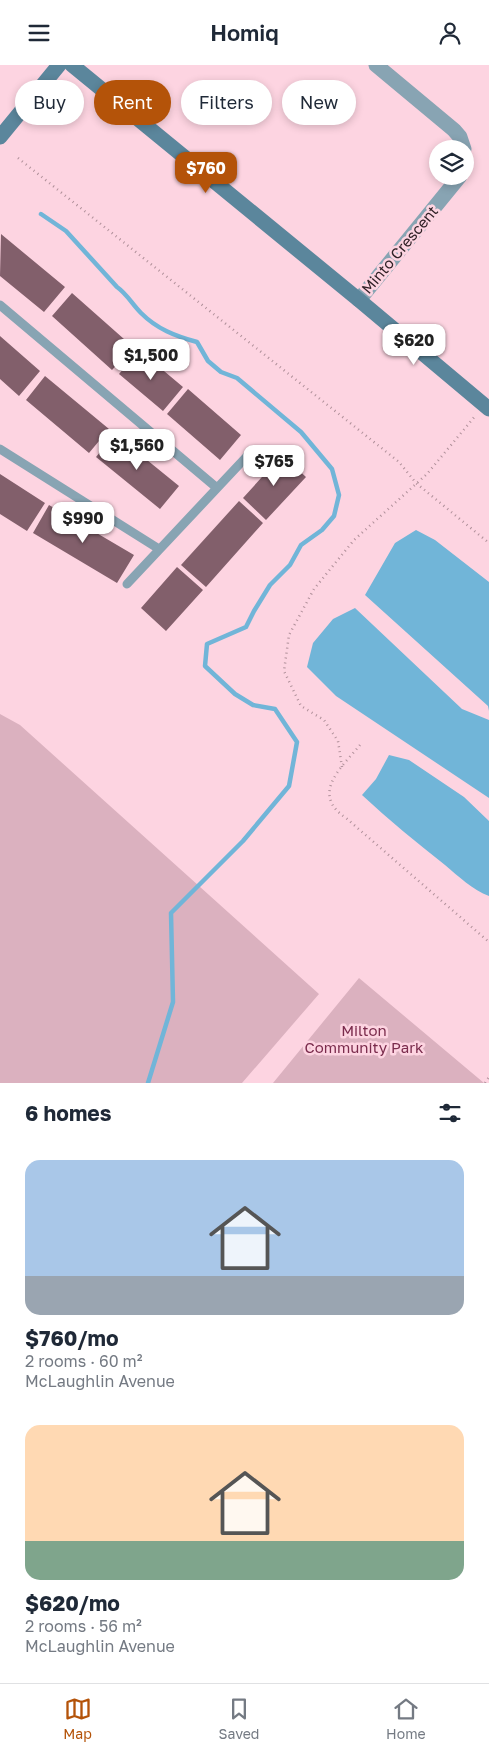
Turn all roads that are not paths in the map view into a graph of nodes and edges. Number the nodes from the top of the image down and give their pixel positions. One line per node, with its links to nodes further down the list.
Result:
1 (59, 65): 4 (street)
2 (72, 65): 7 (street)
3 (376, 65): 5 (street)
4 (0, 137)
5 (461, 140)
6 (453, 185): 7 (street, Minto Crescent)
7 (359, 300): 9 (street)
8 (0, 305): 12 (lane)
9 (487, 407)
10 (0, 449): 13 (lane)
11 (250, 453): 12 (lane)
12 (217, 488): 13 (lane)
13 (159, 549): 14 (lane)
14 (127, 584)

